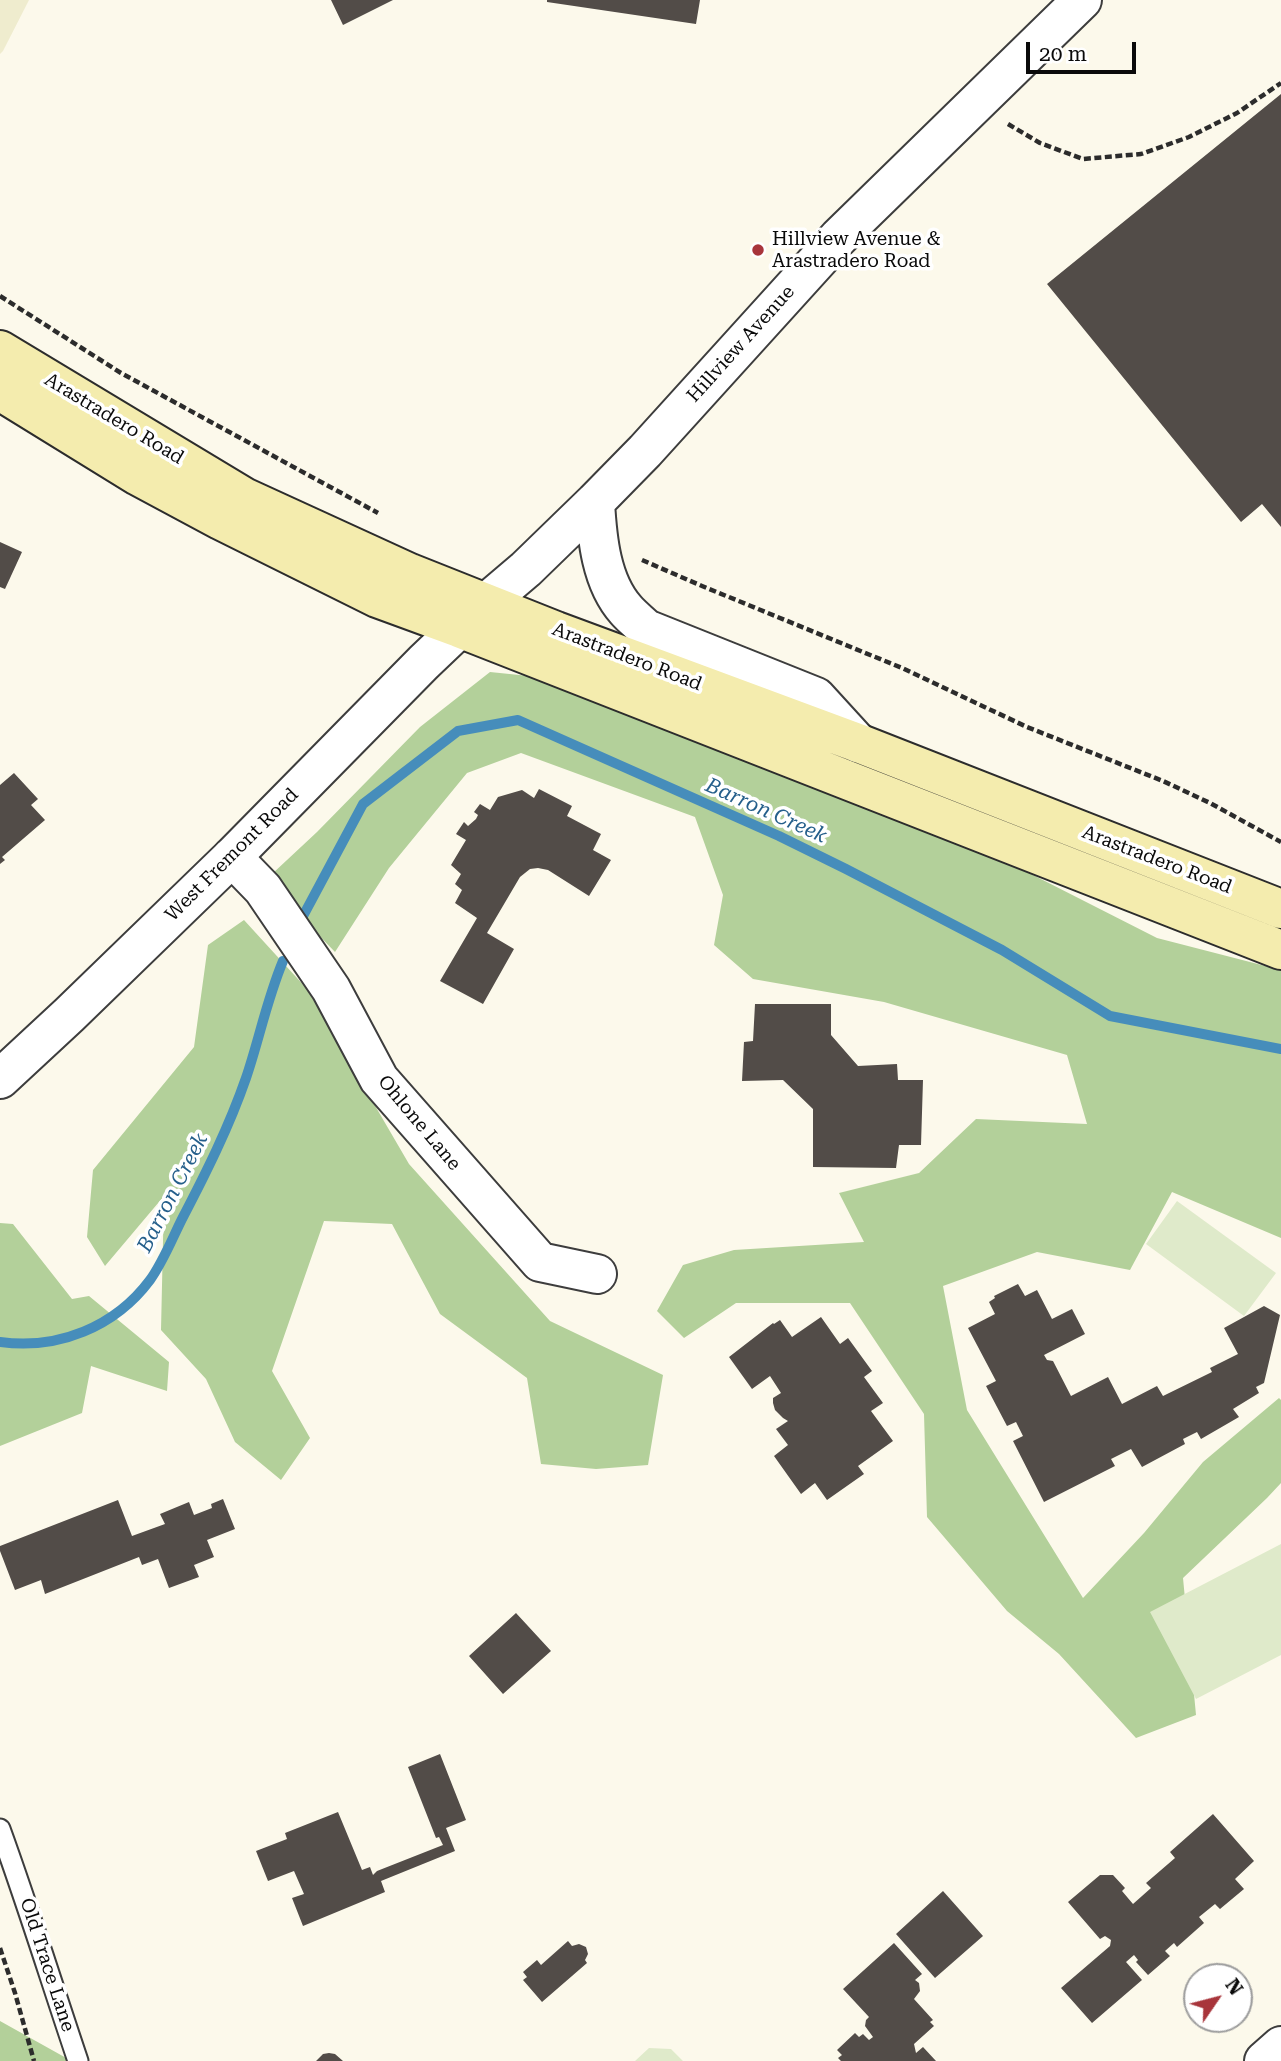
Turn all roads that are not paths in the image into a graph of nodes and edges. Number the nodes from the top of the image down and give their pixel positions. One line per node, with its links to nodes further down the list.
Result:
1 (1082, 0): 4 (street, Hillview Avenue)
2 (0, 350): 5 (main road, Arastradero Road)
3 (0, 391): 5 (main road, Arastradero Road)
4 (595, 502): 5 (street, Hillview Avenue); 6 (street)
5 (473, 615): 6 (main road, Arastradero Road); 7 (street, West Fremont Road); 9 (main road, Arastradero Road)
6 (858, 743): 8 (main road, Arastradero Road)
7 (232, 857): 10 (street, West Fremont Road); 11 (street, Ohlone Lane)
8 (1281, 909)
9 (1281, 950)
10 (0, 1079)
11 (597, 1274)
12 (0, 1829): 14 (lane, Old Trace Lane)
13 (1281, 2046): 15 (street)
14 (78, 2061)
15 (1264, 2061)

